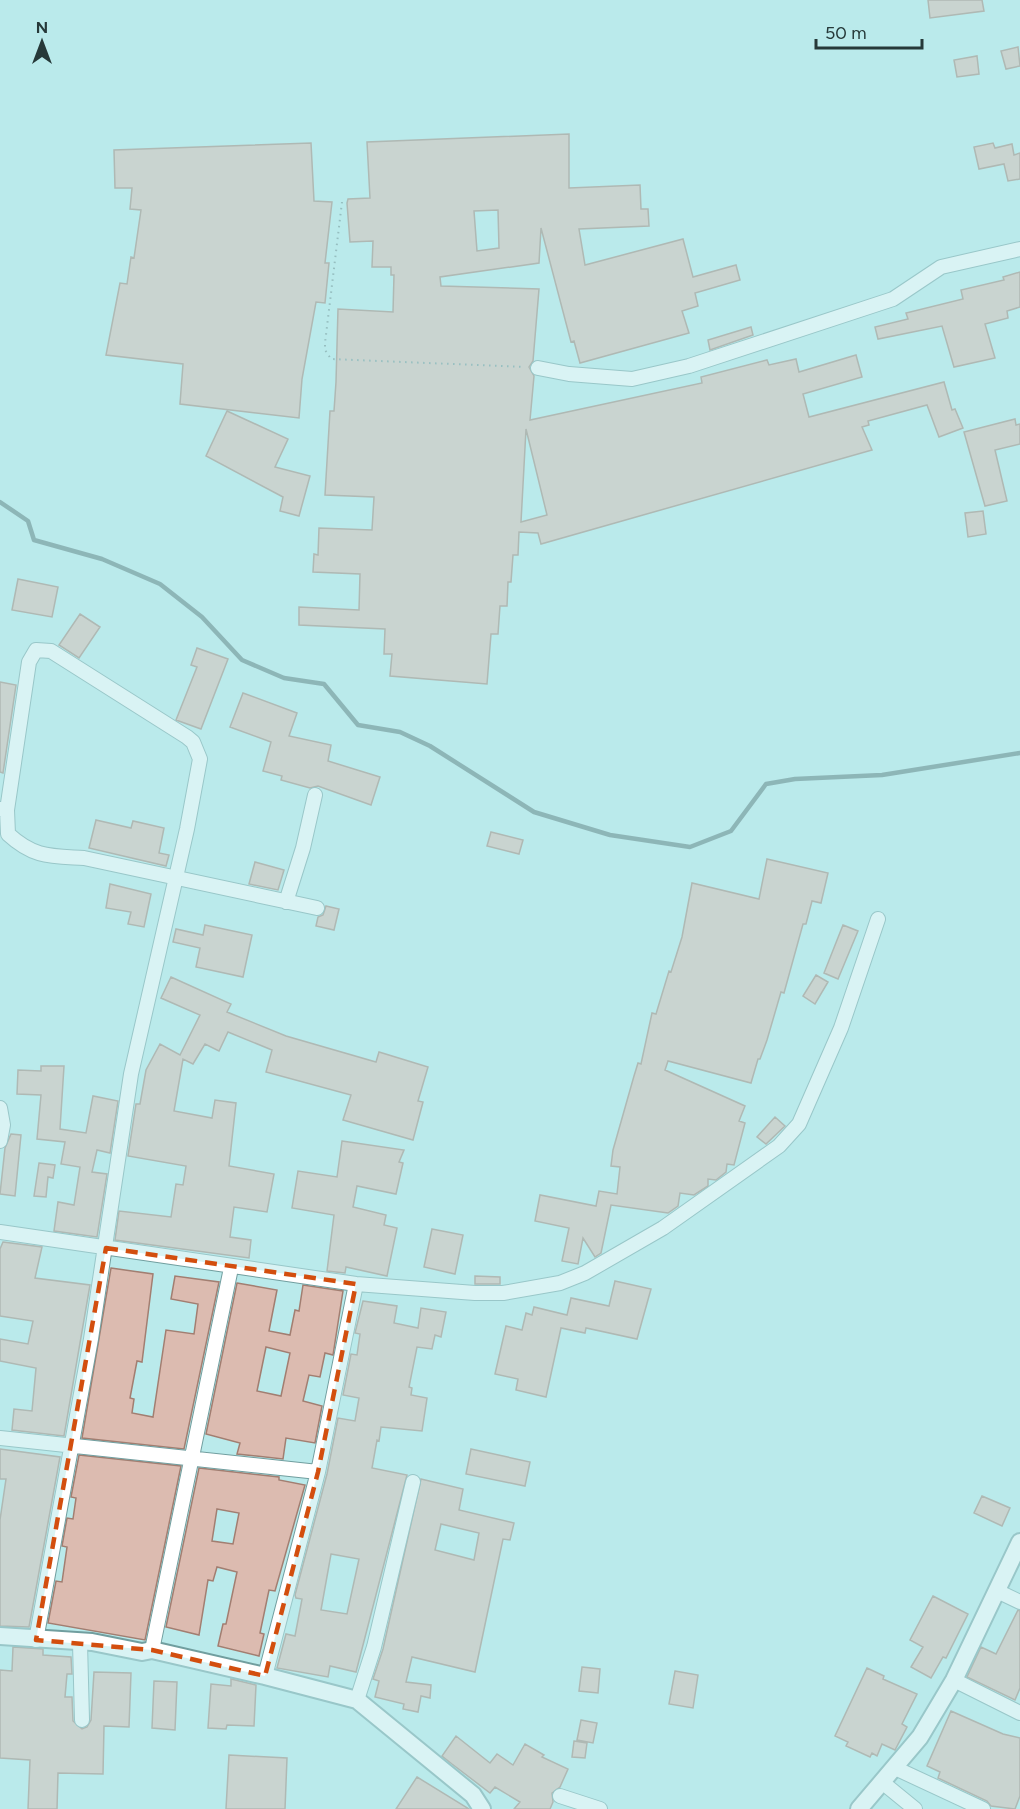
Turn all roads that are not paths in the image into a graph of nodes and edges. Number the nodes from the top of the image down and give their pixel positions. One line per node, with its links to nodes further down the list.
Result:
1 (1020, 249): 2 (street)
2 (538, 368)
3 (315, 795): 6 (street)
4 (4, 809): 5 (street); 5 (street)
5 (175, 877): 6 (street); 12 (street)
6 (286, 902): 7 (street)
7 (317, 908)
8 (878, 919): 14 (street)
9 (0, 1108): 10 (street)
10 (0, 1141)
11 (0, 1232): 12 (street)
12 (106, 1248): 13 (street); 16 (street)
13 (231, 1268): 14 (street); 17 (street)
14 (356, 1284): 18 (street)
15 (0, 1438): 16 (street)
16 (70, 1446): 17 (street); 24 (street)
17 (192, 1459): 18 (street); 26 (street)
18 (318, 1472): 27 (street)
19 (413, 1482): 29 (street)
20 (1020, 1542): 21 (street)
21 (997, 1591): 22 (street); 28 (street)
22 (1020, 1602)
23 (0, 1636): 24 (street)
24 (36, 1640): 25 (street)
25 (80, 1643): 26 (street); 31 (street)
26 (152, 1650): 27 (street)
27 (265, 1676): 29 (street)
28 (954, 1680): 30 (street); 32 (street)
29 (357, 1700): 35 (street)
30 (1020, 1713)
31 (82, 1720)
32 (895, 1768): 33 (street); 39 (street)
33 (882, 1782): 37 (street); 38 (street)
34 (560, 1796): 36 (street)
35 (482, 1809)
36 (600, 1809)
37 (860, 1809)
38 (915, 1809)
39 (983, 1809)

